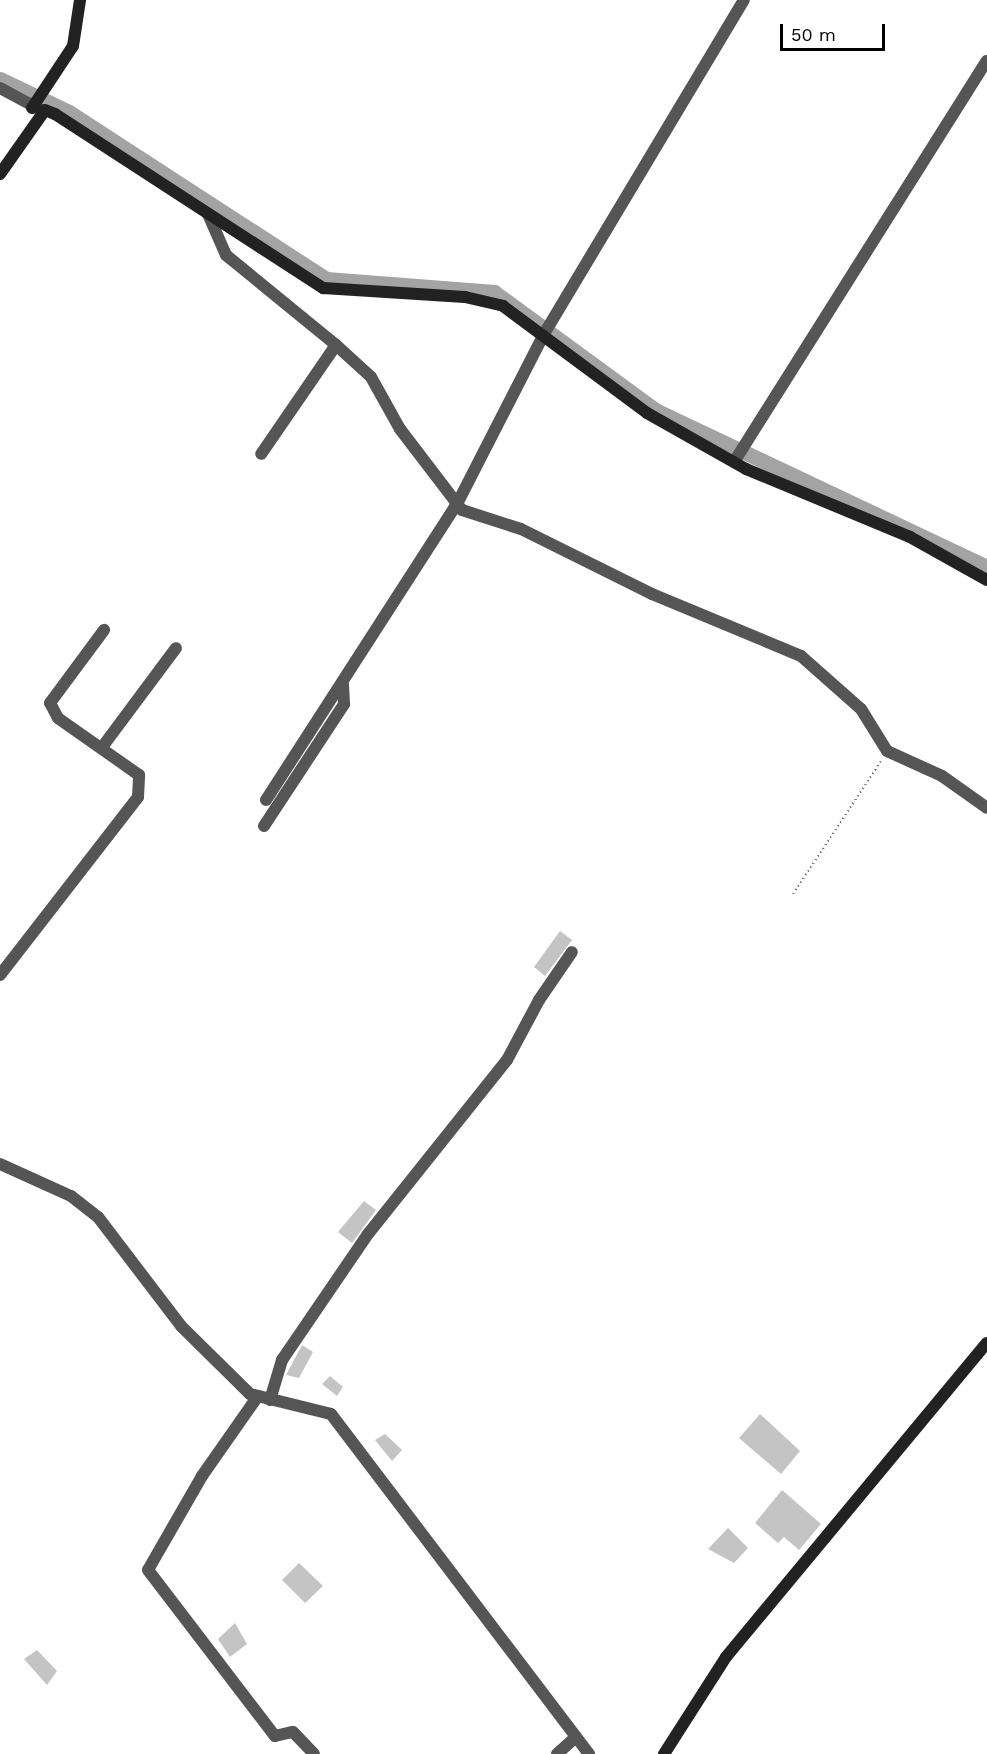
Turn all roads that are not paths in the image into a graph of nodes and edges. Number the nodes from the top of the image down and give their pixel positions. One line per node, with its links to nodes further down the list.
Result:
1 (80, 0): 5 (street)
2 (744, 0): 8 (street)
3 (987, 61): 11 (street)
4 (0, 88): 5 (street)
5 (39, 109): 6 (street); 7 (street)
6 (0, 174)
7 (208, 213): 8 (street); 9 (street)
8 (544, 334): 11 (street); 12 (street)
9 (336, 345): 10 (street); 12 (street)
10 (261, 454)
11 (735, 462): 13 (street)
12 (457, 504): 16 (street); 19 (street)
13 (987, 580)
14 (104, 630): 17 (street)
15 (176, 648): 17 (street)
16 (343, 684): 18 (street); 20 (street)
17 (103, 746): 22 (street)
18 (266, 800)
19 (987, 808)
20 (264, 826)
21 (572, 952): 25 (street)
22 (0, 975)
23 (0, 1164): 25 (street)
24 (987, 1343): 30 (street)
25 (264, 1398): 26 (street); 27 (street)
26 (576, 1737): 28 (street); 29 (street)
27 (314, 1754)
28 (557, 1754)
29 (589, 1754)
30 (664, 1754)

